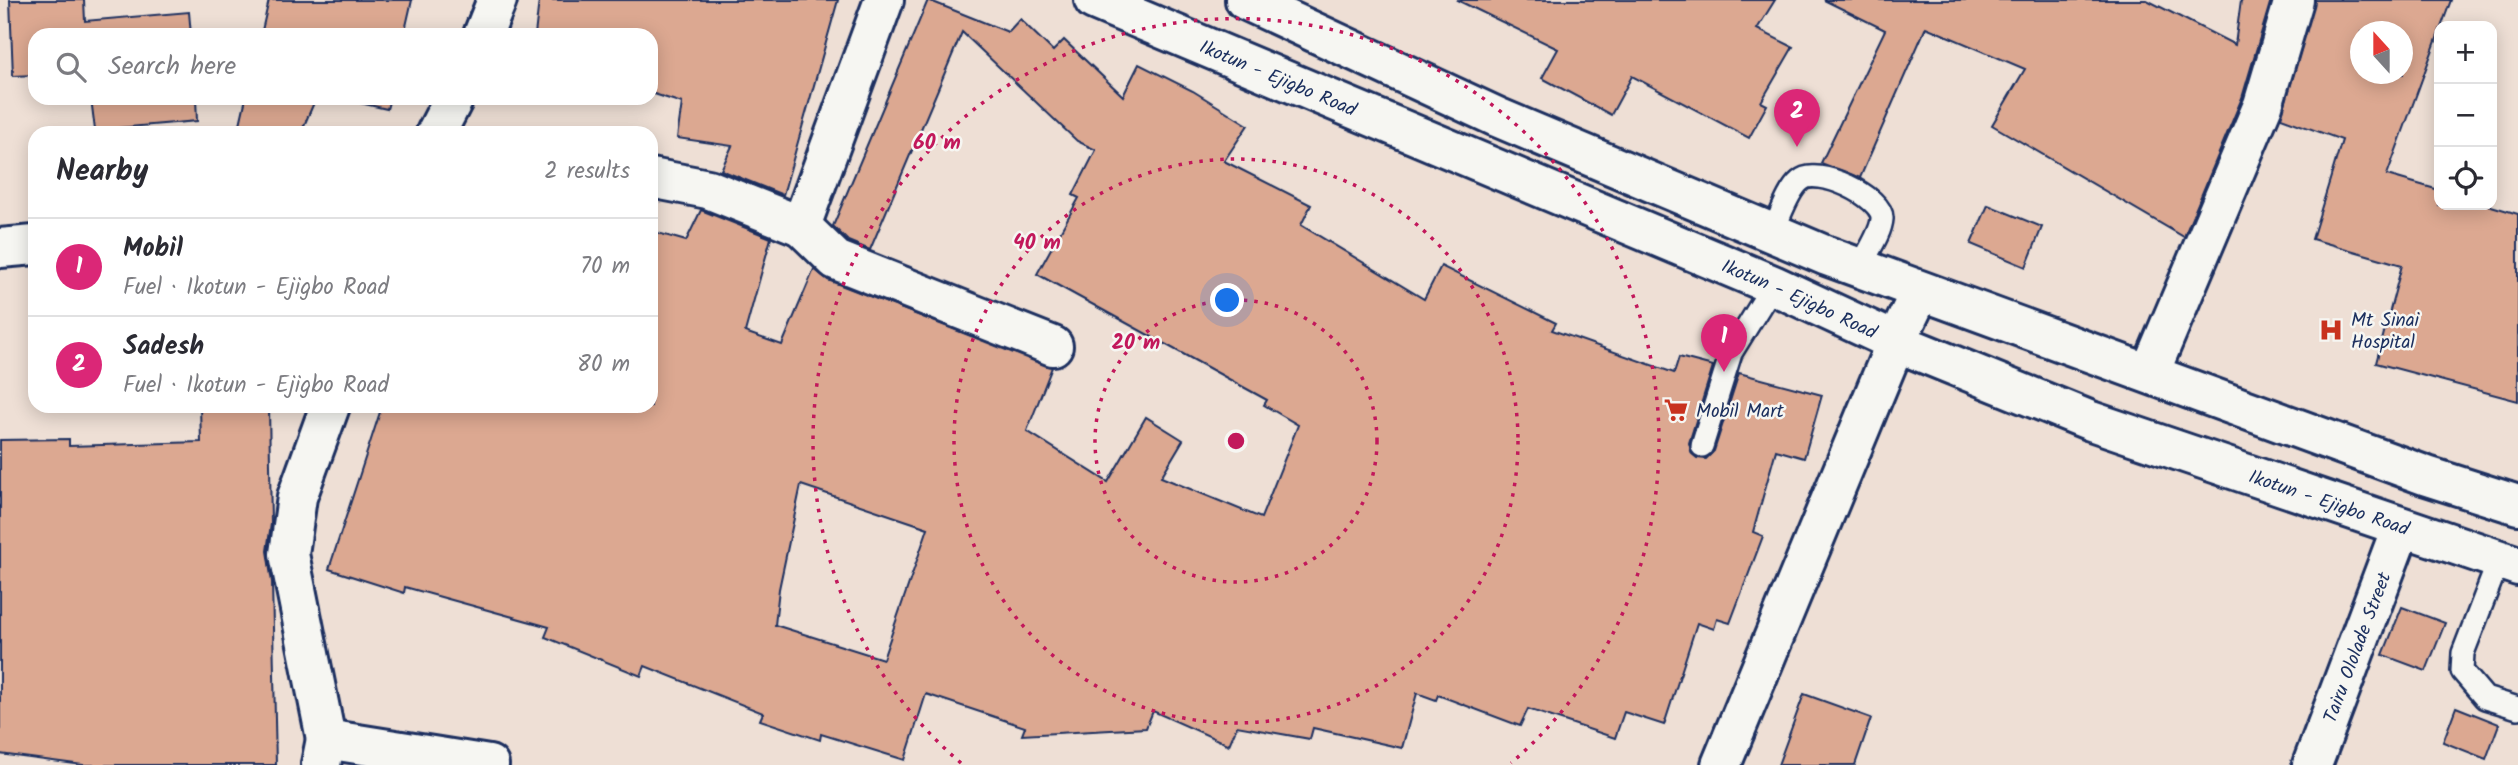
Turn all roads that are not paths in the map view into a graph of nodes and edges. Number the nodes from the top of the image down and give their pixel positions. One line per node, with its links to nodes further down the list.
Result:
1 (497, 0): 6 (main road)
2 (884, 0): 10 (main road)
3 (1094, 0): 15 (main road, Ikotun - Ejigbo Road)
4 (1245, 0): 11 (main road)
5 (2294, 0): 19 (main road)
6 (486, 28)
7 (450, 105): 8 (main road)
8 (440, 126)
9 (658, 179): 10 (main road)
10 (800, 226): 18 (main road)
11 (1772, 233): 14 (main road); 14 (lane)
12 (28, 245): 13 (main road)
13 (0, 248)
14 (1860, 268): 16 (main road)
15 (1773, 285): 17 (main road, Ikotun - Ejigbo Road); 21 (lane)
16 (1920, 292): 17 (main road); 19 (main road)
17 (1896, 342): 23 (main road, Ikotun - Ejigbo Road); 28 (main road)
18 (1053, 346)
19 (2150, 372): 22 (main road)
20 (327, 413): 26 (main road)
21 (1702, 446)
22 (2518, 505)
23 (2401, 528): 24 (main road, Ikotun - Ejigbo Road); 29 (main road, Tairu Ololade Street)
24 (2508, 563): 25 (lane)
25 (2518, 708)
26 (323, 752): 27 (main road)
27 (489, 765)
28 (1721, 765)
29 (2312, 765)

